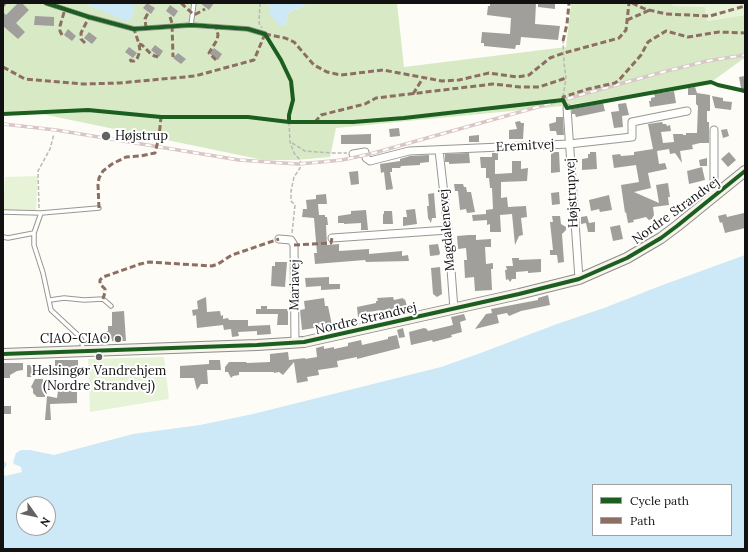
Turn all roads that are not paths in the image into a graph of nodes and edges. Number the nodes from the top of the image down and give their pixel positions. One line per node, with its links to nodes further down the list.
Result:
1 (46, 3): 3 (lane)
2 (194, 3): 3 (lane)
3 (191, 25): 4 (lane)
4 (265, 34)
5 (567, 108): 8 (street, Højstrupvej)
6 (687, 111): 8 (street, Eremitvej)
7 (714, 130): 12 (street, Nordre Strandvej)
8 (569, 144): 9 (street, Eremitvej); 21 (street, Højstrupvej)
9 (439, 150): 10 (street, Eremitvej); 16 (street, Magdalenevej)
10 (353, 154)
11 (745, 171): 12 (main road, Nordre Strandvej)
12 (715, 195): 21 (main road, Nordre Strandvej)
13 (99, 208): 15 (lane)
14 (3, 212): 15 (lane)
15 (41, 213): 17 (lane)
16 (448, 230): 19 (street); 24 (street, Magdalenevej)
17 (34, 233): 18 (lane); 22 (lane)
18 (3, 238)
19 (332, 238)
20 (279, 239): 25 (street, Mariavej)
21 (578, 279): 24 (main road, Nordre Strandvej)
22 (50, 300): 23 (lane); 26 (lane)
23 (110, 306)
24 (454, 309): 25 (main road, Nordre Strandvej)
25 (295, 343): 26 (main road, Nordre Strandvej)
26 (83, 351): 27 (main road, Nordre Strandvej)
27 (3, 354)

